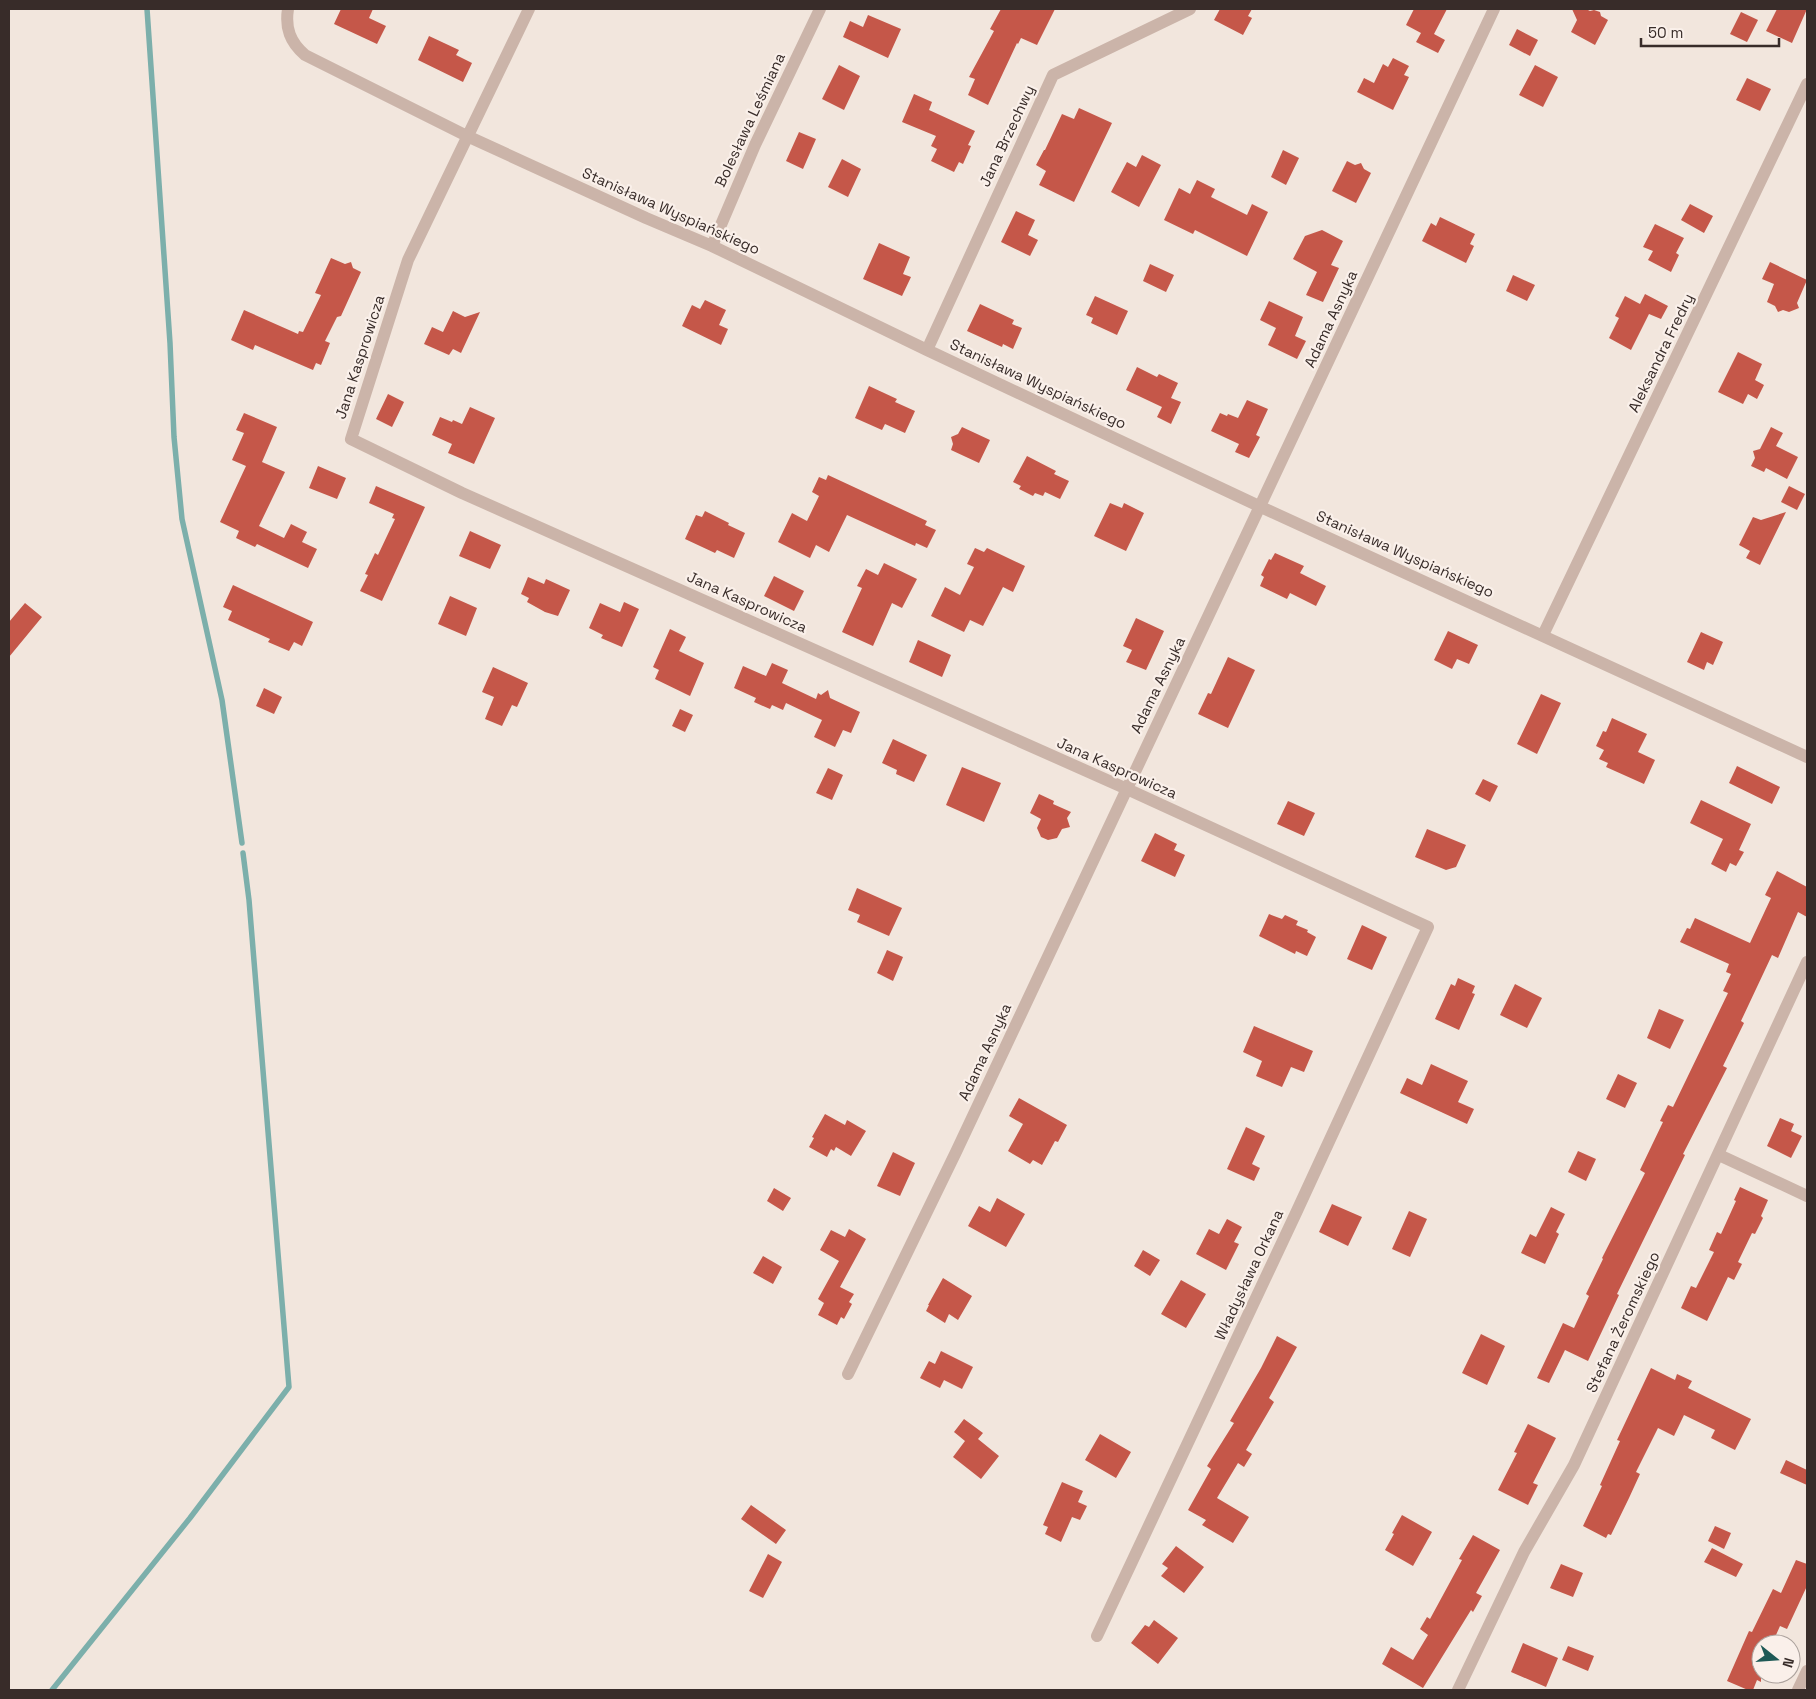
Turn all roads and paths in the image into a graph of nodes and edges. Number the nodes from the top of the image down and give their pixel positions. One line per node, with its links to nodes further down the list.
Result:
1 (288, 9): 7 (street, Stanisława Wyspiańskiego)
2 (529, 9): 7 (street)
3 (820, 9): 8 (street, Bolesława Leśmiana)
4 (1190, 9): 9 (street, Jana Brzechwy)
5 (1494, 9): 10 (street, Adama Asnyka)
6 (1807, 84): 11 (street, Aleksandra Fredry)
7 (467, 136): 8 (street, Stanisława Wyspiańskiego); 13 (street, Jana Kasprowicza)
8 (712, 246): 9 (street, Stanisława Wyspiańskiego)
9 (927, 350): 10 (street, Stanisława Wyspiańskiego)
10 (1261, 507): 11 (street, Stanisława Wyspiańskiego); 13 (street, Adama Asnyka)
11 (1544, 635): 12 (street, Stanisława Wyspiańskiego)
12 (1807, 757)
13 (1127, 790): 14 (street, Jana Kasprowicza); 18 (street, Adama Asnyka)
14 (1428, 926): 19 (street, Władysława Orkana)
15 (1807, 962): 16 (street, Stefana Żeromskiego)
16 (1719, 1155): 17 (street); 21 (street, Stefana Żeromskiego)
17 (1807, 1196)
18 (848, 1374)
19 (1097, 1636)
20 (1807, 1671): 22 (street)
21 (1458, 1690)
22 (1798, 1690)

